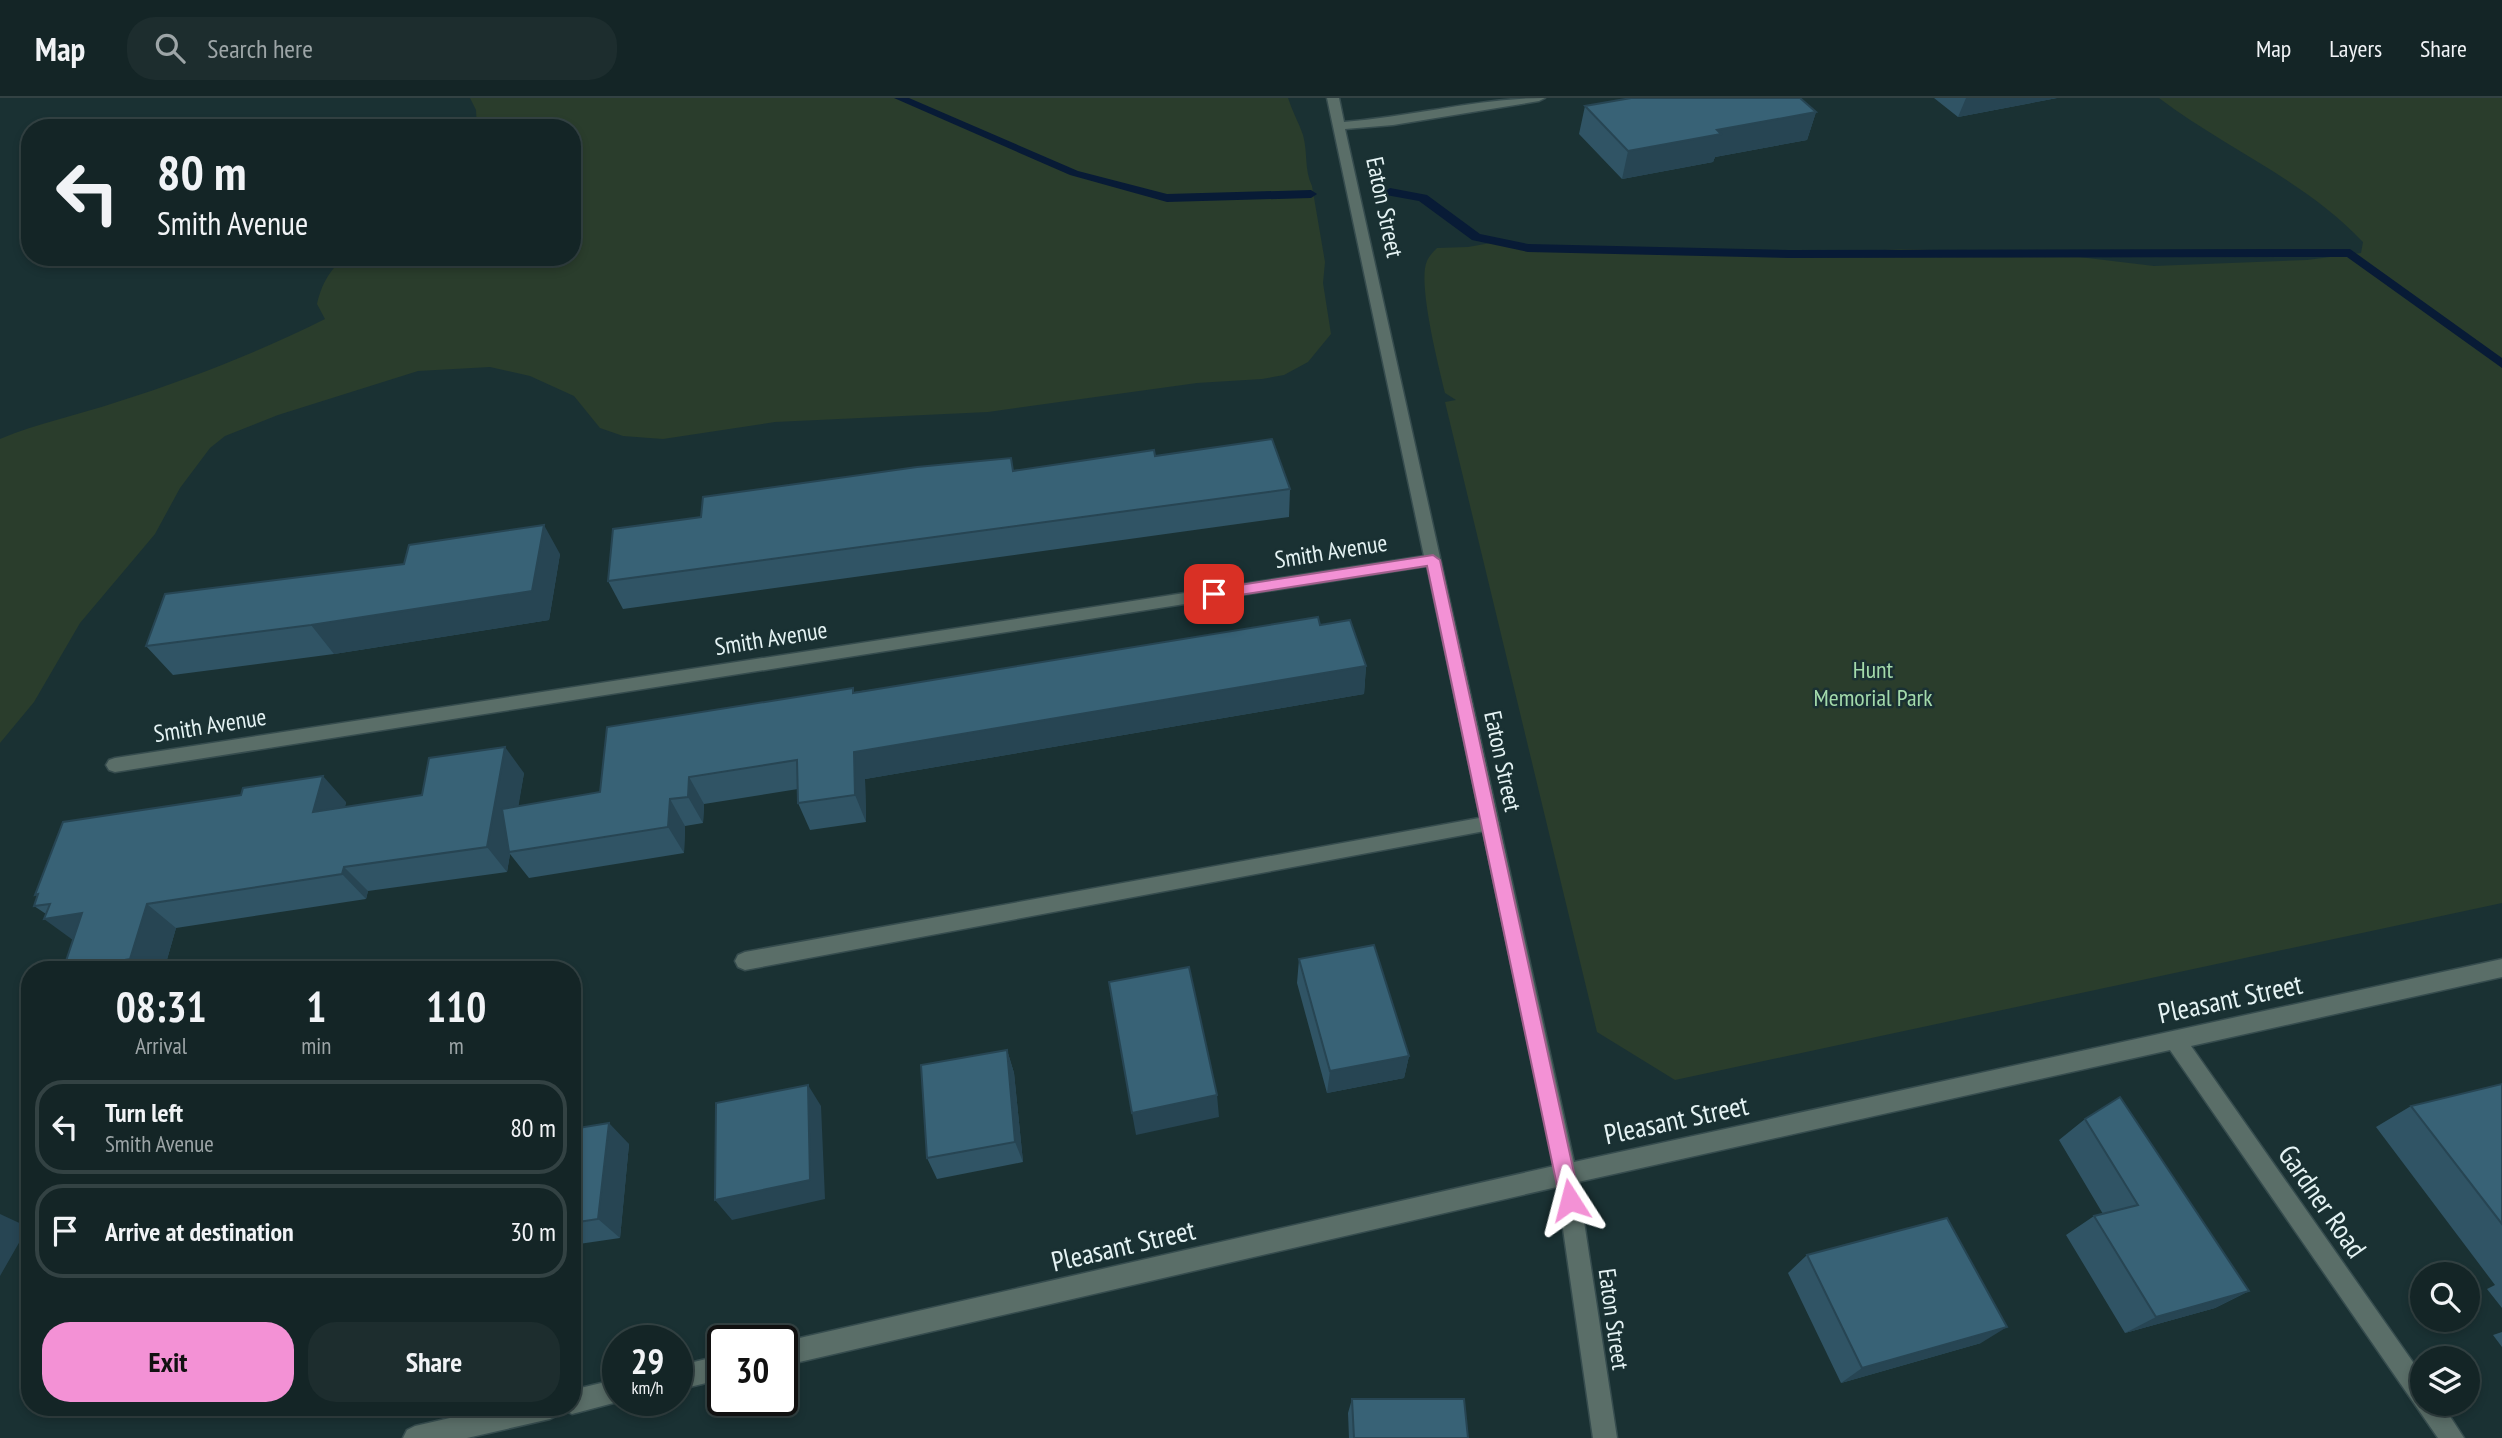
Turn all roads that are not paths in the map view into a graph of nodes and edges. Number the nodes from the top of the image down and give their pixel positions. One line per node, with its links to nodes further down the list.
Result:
1 (1334, 98): 3 (street, Eaton Street)
2 (1539, 98): 3 (street)
3 (1340, 126): 4 (street, Eaton Street)
4 (1433, 560): 5 (street, Smith Avenue); 6 (street, Eaton Street)
5 (115, 765)
6 (1490, 823): 7 (street); 10 (street, Eaton Street)
7 (745, 961)
8 (2502, 968): 9 (street, Pleasant Street)
9 (2175, 1040): 10 (street, Pleasant Street); 12 (street, Gardner Road)
10 (1566, 1174): 11 (street, Pleasant Street); 18 (street, Eaton Street)
11 (798, 1350)
12 (2410, 1378)
13 (602, 1395): 14 (street)
14 (581, 1400)
15 (511, 1416): 17 (street)
16 (2436, 1416): 19 (street)
17 (415, 1438)
18 (1605, 1438)
19 (2452, 1438)

